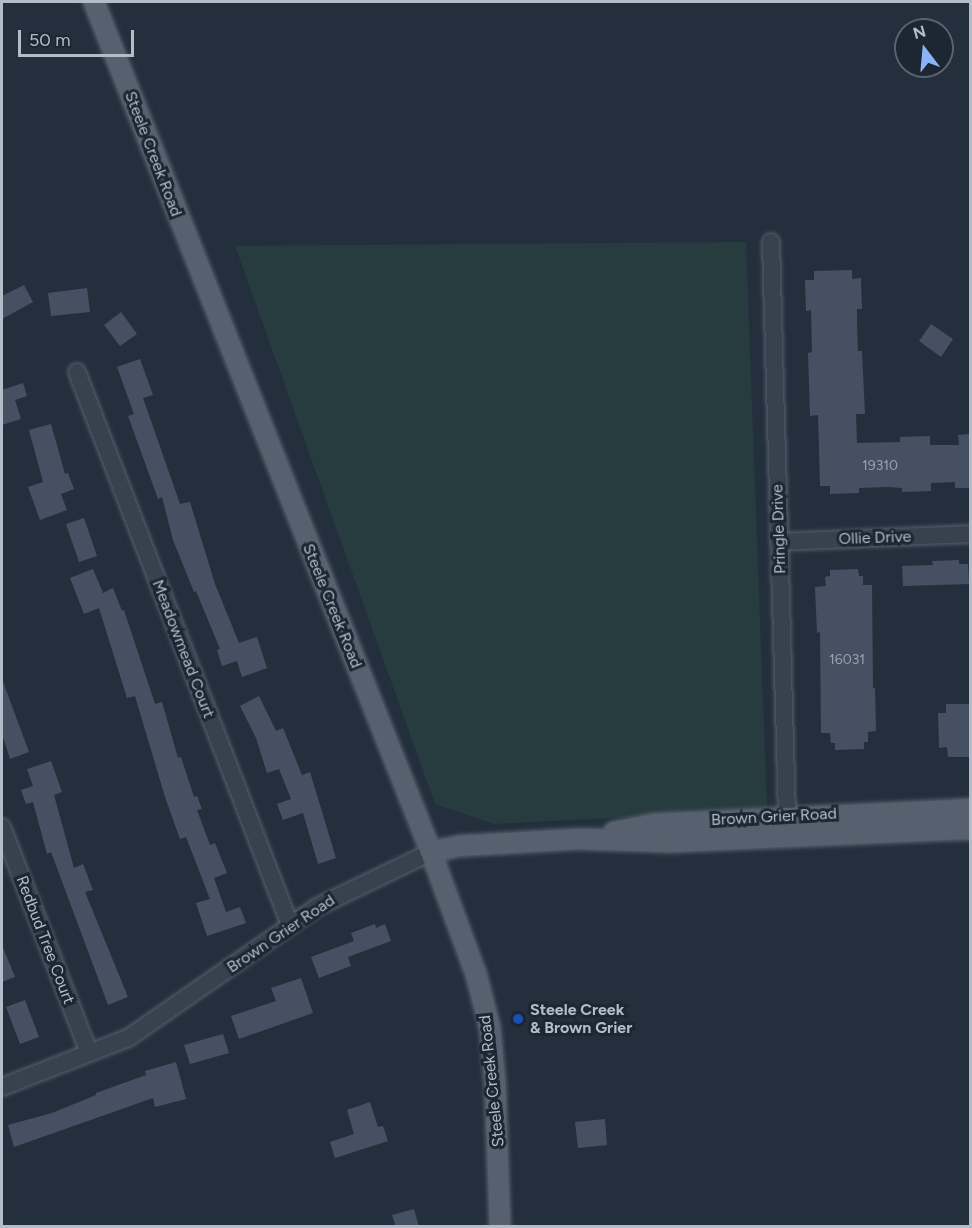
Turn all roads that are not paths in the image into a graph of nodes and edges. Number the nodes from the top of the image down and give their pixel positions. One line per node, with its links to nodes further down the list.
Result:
1 (94, 2): 11 (main road, Steele Creek Road)
2 (771, 242): 5 (street, Pringle Drive)
3 (77, 372): 12 (street, Meadowmead Court)
4 (970, 534): 5 (street, Ollie Drive)
5 (779, 542): 7 (street, Pringle Drive)
6 (970, 809): 7 (main road, Brown Grier Road)
7 (787, 816): 10 (main road, Brown Grier Road)
8 (2, 827): 13 (street, Redbud Tree Court)
9 (970, 829): 10 (main road, Brown Grier Road)
10 (579, 839): 11 (main road, Brown Grier Road)
11 (431, 852): 12 (street, Brown Grier Road); 15 (main road, Steele Creek Road)
12 (290, 925): 13 (street, Brown Grier Road)
13 (89, 1053): 14 (street, Brown Grier Road)
14 (2, 1087)
15 (500, 1227)

